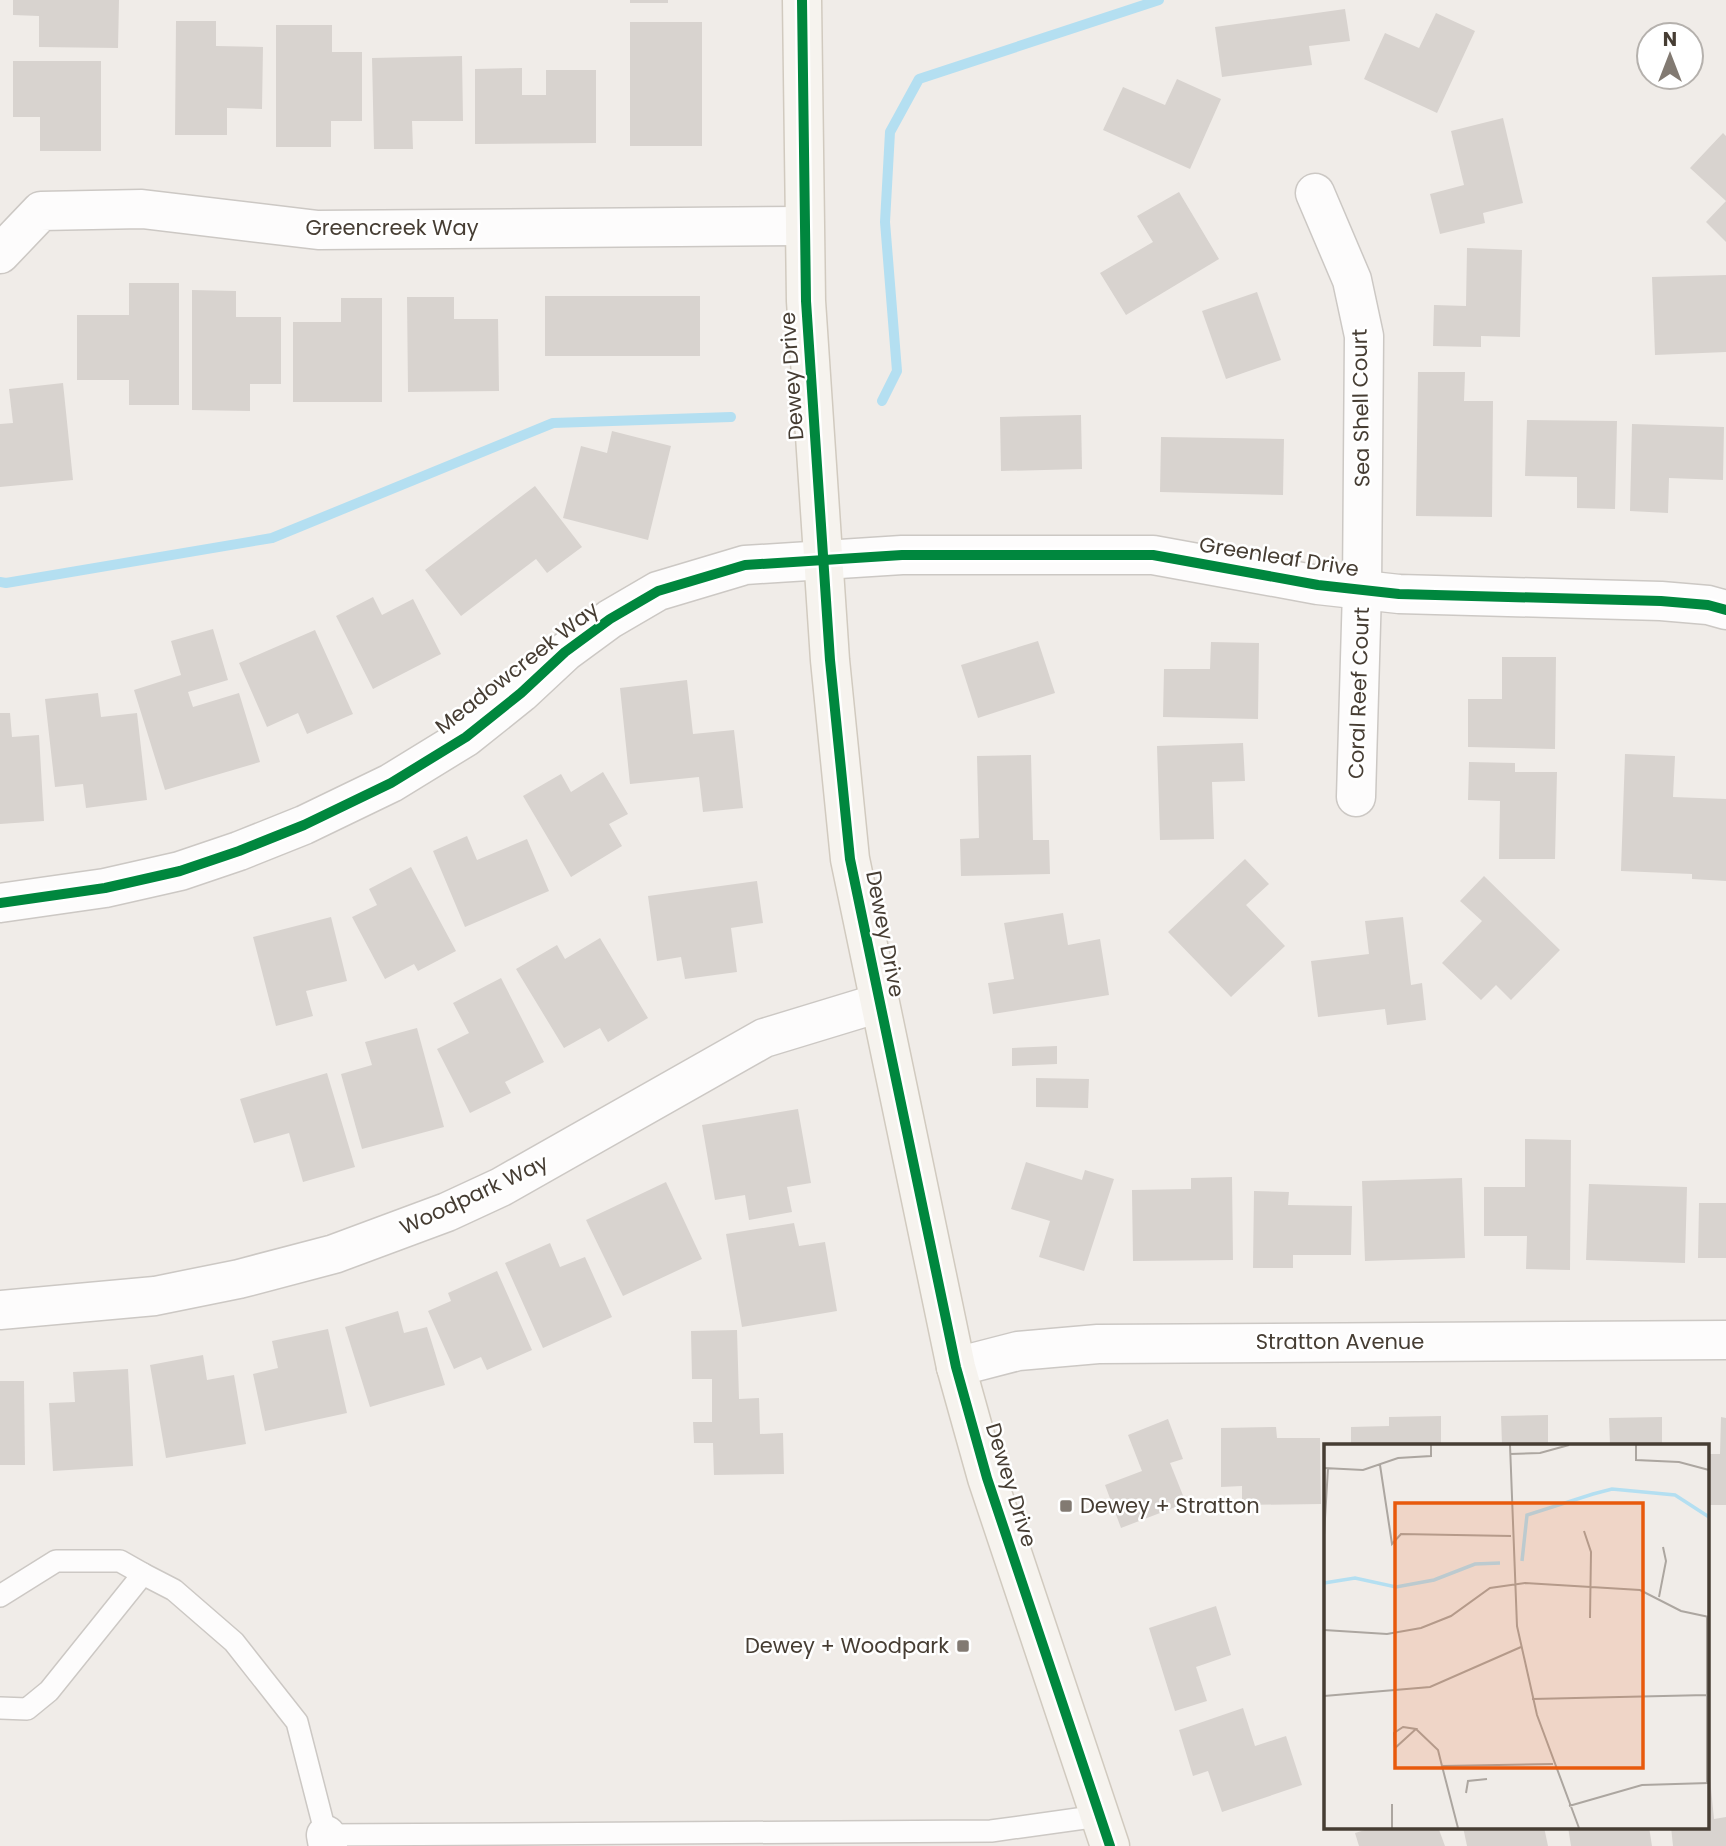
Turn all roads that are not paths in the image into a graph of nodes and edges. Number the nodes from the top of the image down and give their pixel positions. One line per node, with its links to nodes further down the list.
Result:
1 (802, 0): 3 (main road, Dewey Drive)
2 (1315, 193): 6 (street, Sea Shell Court)
3 (804, 226): 4 (street, Greencreek Way); 5 (main road, Dewey Drive)
4 (0, 254)
5 (825, 560): 6 (street, Greenleaf Drive); 9 (street, Meadowcreek Way); 10 (main road, Dewey Drive)
6 (1362, 590): 7 (street, Greenleaf Drive); 8 (street, Coral Reef Court)
7 (1726, 610)
8 (1356, 797)
9 (0, 903)
10 (878, 1003): 11 (street, Woodpark Way); 13 (main road, Dewey Drive)
11 (0, 1310)
12 (1726, 1340): 13 (street, Stratton Avenue)
13 (956, 1367): 17 (main road, Dewey Drive)
14 (143, 1574): 15 (lane); 16 (lane); 18 (lane)
15 (0, 1596)
16 (0, 1708)
17 (1105, 1831): 18 (lane)
18 (327, 1840)

